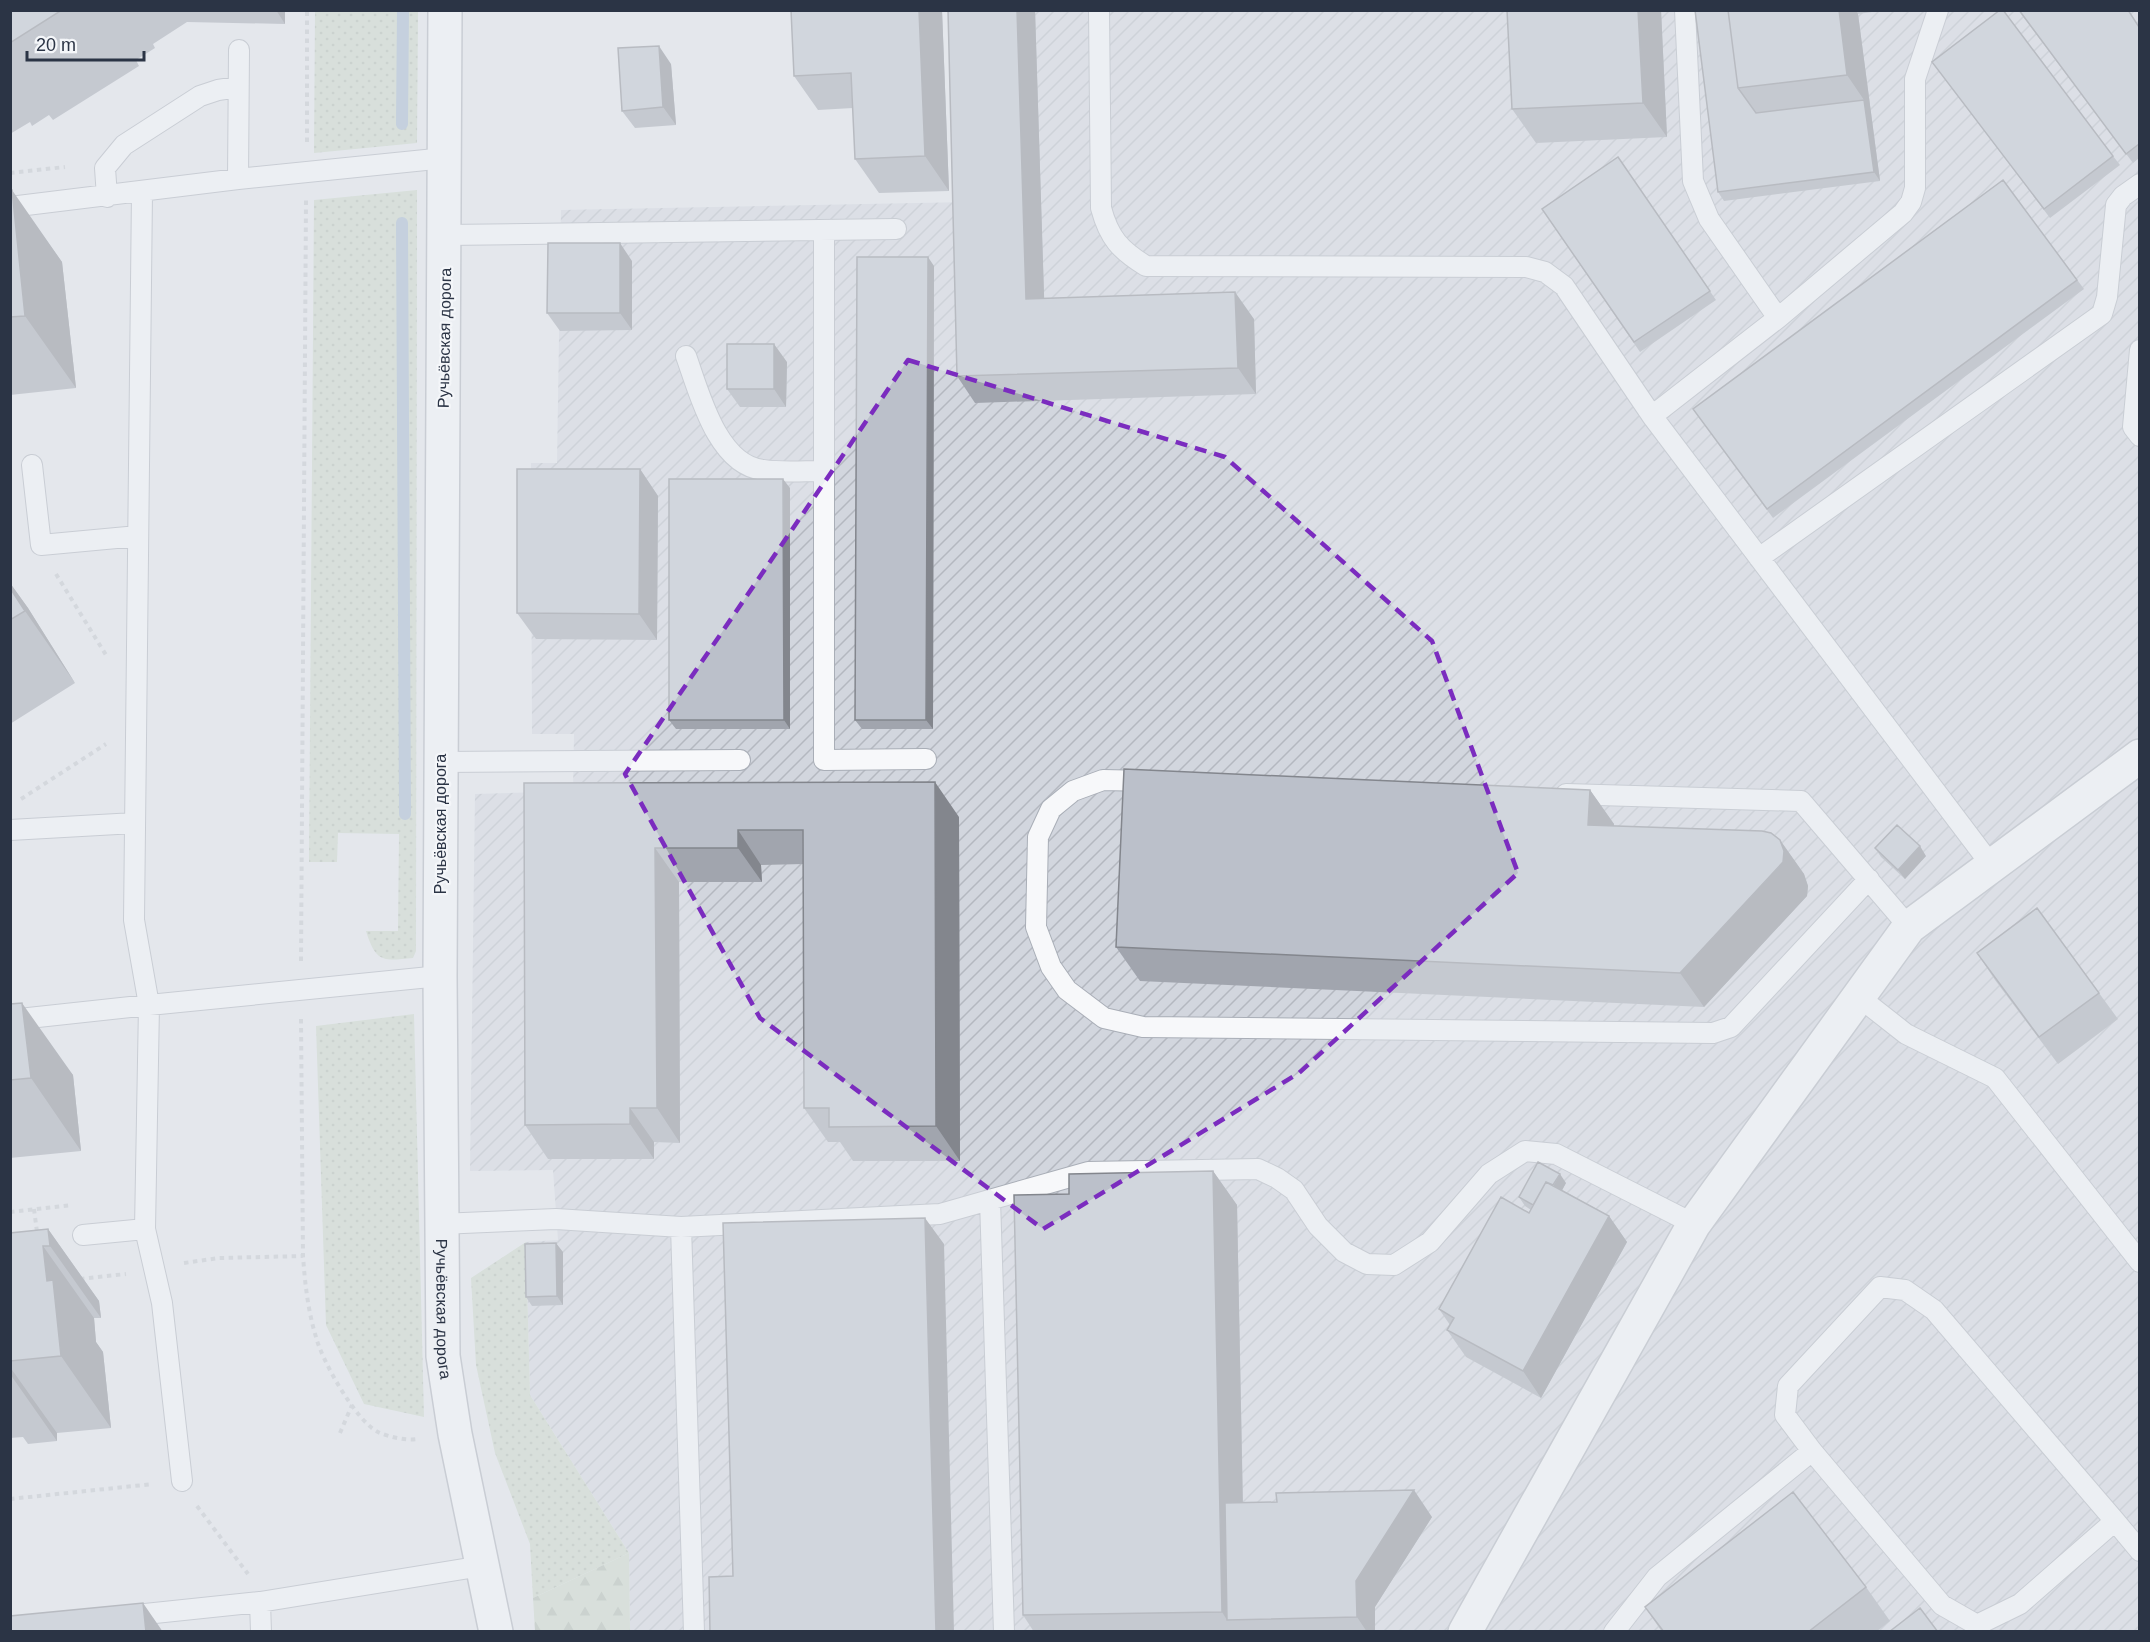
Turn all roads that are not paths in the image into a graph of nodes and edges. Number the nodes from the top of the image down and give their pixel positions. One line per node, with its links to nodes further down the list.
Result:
1 (445, 10): 7 (street, Ручьёвская дорога)
2 (1099, 10): 19 (lane)
3 (1685, 10): 16 (lane)
4 (1938, 10): 16 (lane)
5 (238, 50): 6 (lane)
6 (238, 87): 8 (lane); 11 (lane)
7 (445, 158): 8 (lane); 15 (street, Ручьёвская дорога)
8 (238, 179): 10 (lane)
9 (2139, 184): 24 (lane)
10 (142, 192): 11 (lane); 23 (lane)
11 (107, 197): 12 (lane)
12 (10, 207)
13 (896, 229): 14 (lane)
14 (824, 231): 15 (lane); 22 (lane)
15 (445, 235): 28 (street, Ручьёвская дорога)
16 (1778, 318): 19 (lane)
17 (2139, 350): 20 (lane)
18 (686, 356): 22 (lane)
19 (1652, 416): 24 (lane)
20 (2139, 436)
21 (32, 465): 23 (lane)
22 (823, 471): 26 (lane)
23 (138, 536): 31 (lane)
24 (1759, 558): 33 (lane)
25 (2139, 756): 33 (street)
26 (926, 759)
27 (740, 760): 28 (lane)
28 (441, 762): 36 (street, Ручьёвская дорога)
29 (1162, 782): 34 (lane)
30 (1541, 793): 34 (lane)
31 (135, 823): 32 (lane); 38 (lane)
32 (10, 830)
33 (1992, 866): 35 (street)
34 (1869, 879): 35 (lane)
35 (1909, 927): 37 (street)
36 (440, 976): 38 (lane); 41 (street, Ручьёвская дорога)
37 (1859, 996): 42 (street); 46 (lane)
38 (149, 1005): 39 (lane); 44 (lane)
39 (10, 1020)
40 (990, 1200): 42 (lane); 43 (lane); 57 (lane)
41 (440, 1224): 43 (lane); 51 (street, Ручьёвская дорога)
42 (1694, 1224): 58 (street)
43 (681, 1227): 56 (lane)
44 (145, 1228): 45 (lane); 48 (lane)
45 (83, 1235)
46 (2139, 1262)
47 (1812, 1451): 49 (lane); 49 (lane); 59 (lane)
48 (182, 1481)
49 (2115, 1521): 50 (lane)
50 (2139, 1551)
51 (482, 1566): 52 (lane); 55 (street, Ручьёвская дорога)
52 (260, 1602): 53 (lane); 54 (lane)
53 (102, 1619)
54 (261, 1632)
55 (496, 1632)
56 (694, 1632)
57 (1004, 1632)
58 (1465, 1632)
59 (1614, 1632)

